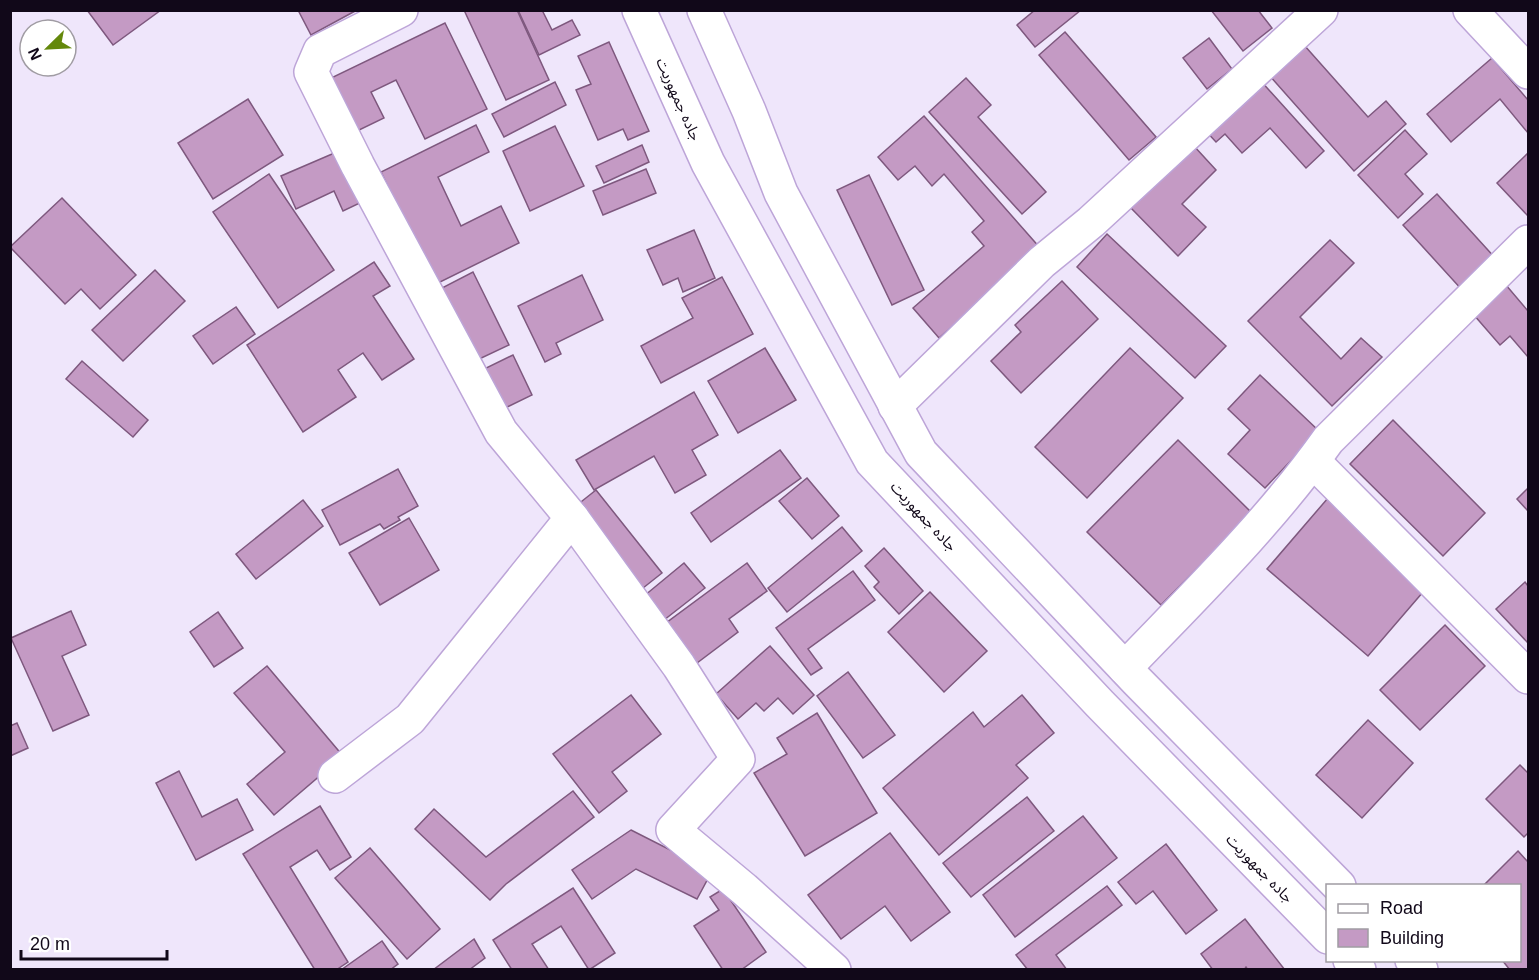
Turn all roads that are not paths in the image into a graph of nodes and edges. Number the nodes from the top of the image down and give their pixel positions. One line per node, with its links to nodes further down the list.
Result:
1 (401, 10): 10 (street)
2 (639, 10): 13 (street, جاده جمهوریت)
3 (704, 10): 8 (street)
4 (1321, 10): 8 (street)
5 (1470, 10): 6 (street)
6 (1528, 72)
7 (1528, 242): 9 (street)
8 (895, 406): 11 (street)
9 (1313, 461): 11 (street); 12 (street)
10 (572, 518): 14 (street); 17 (street)
11 (1131, 675): 13 (street); 15 (street)
12 (1528, 677)
13 (1100, 704): 16 (street, جاده جمهوریت)
14 (335, 776)
15 (1338, 884)
16 (1326, 935)
17 (833, 969)

